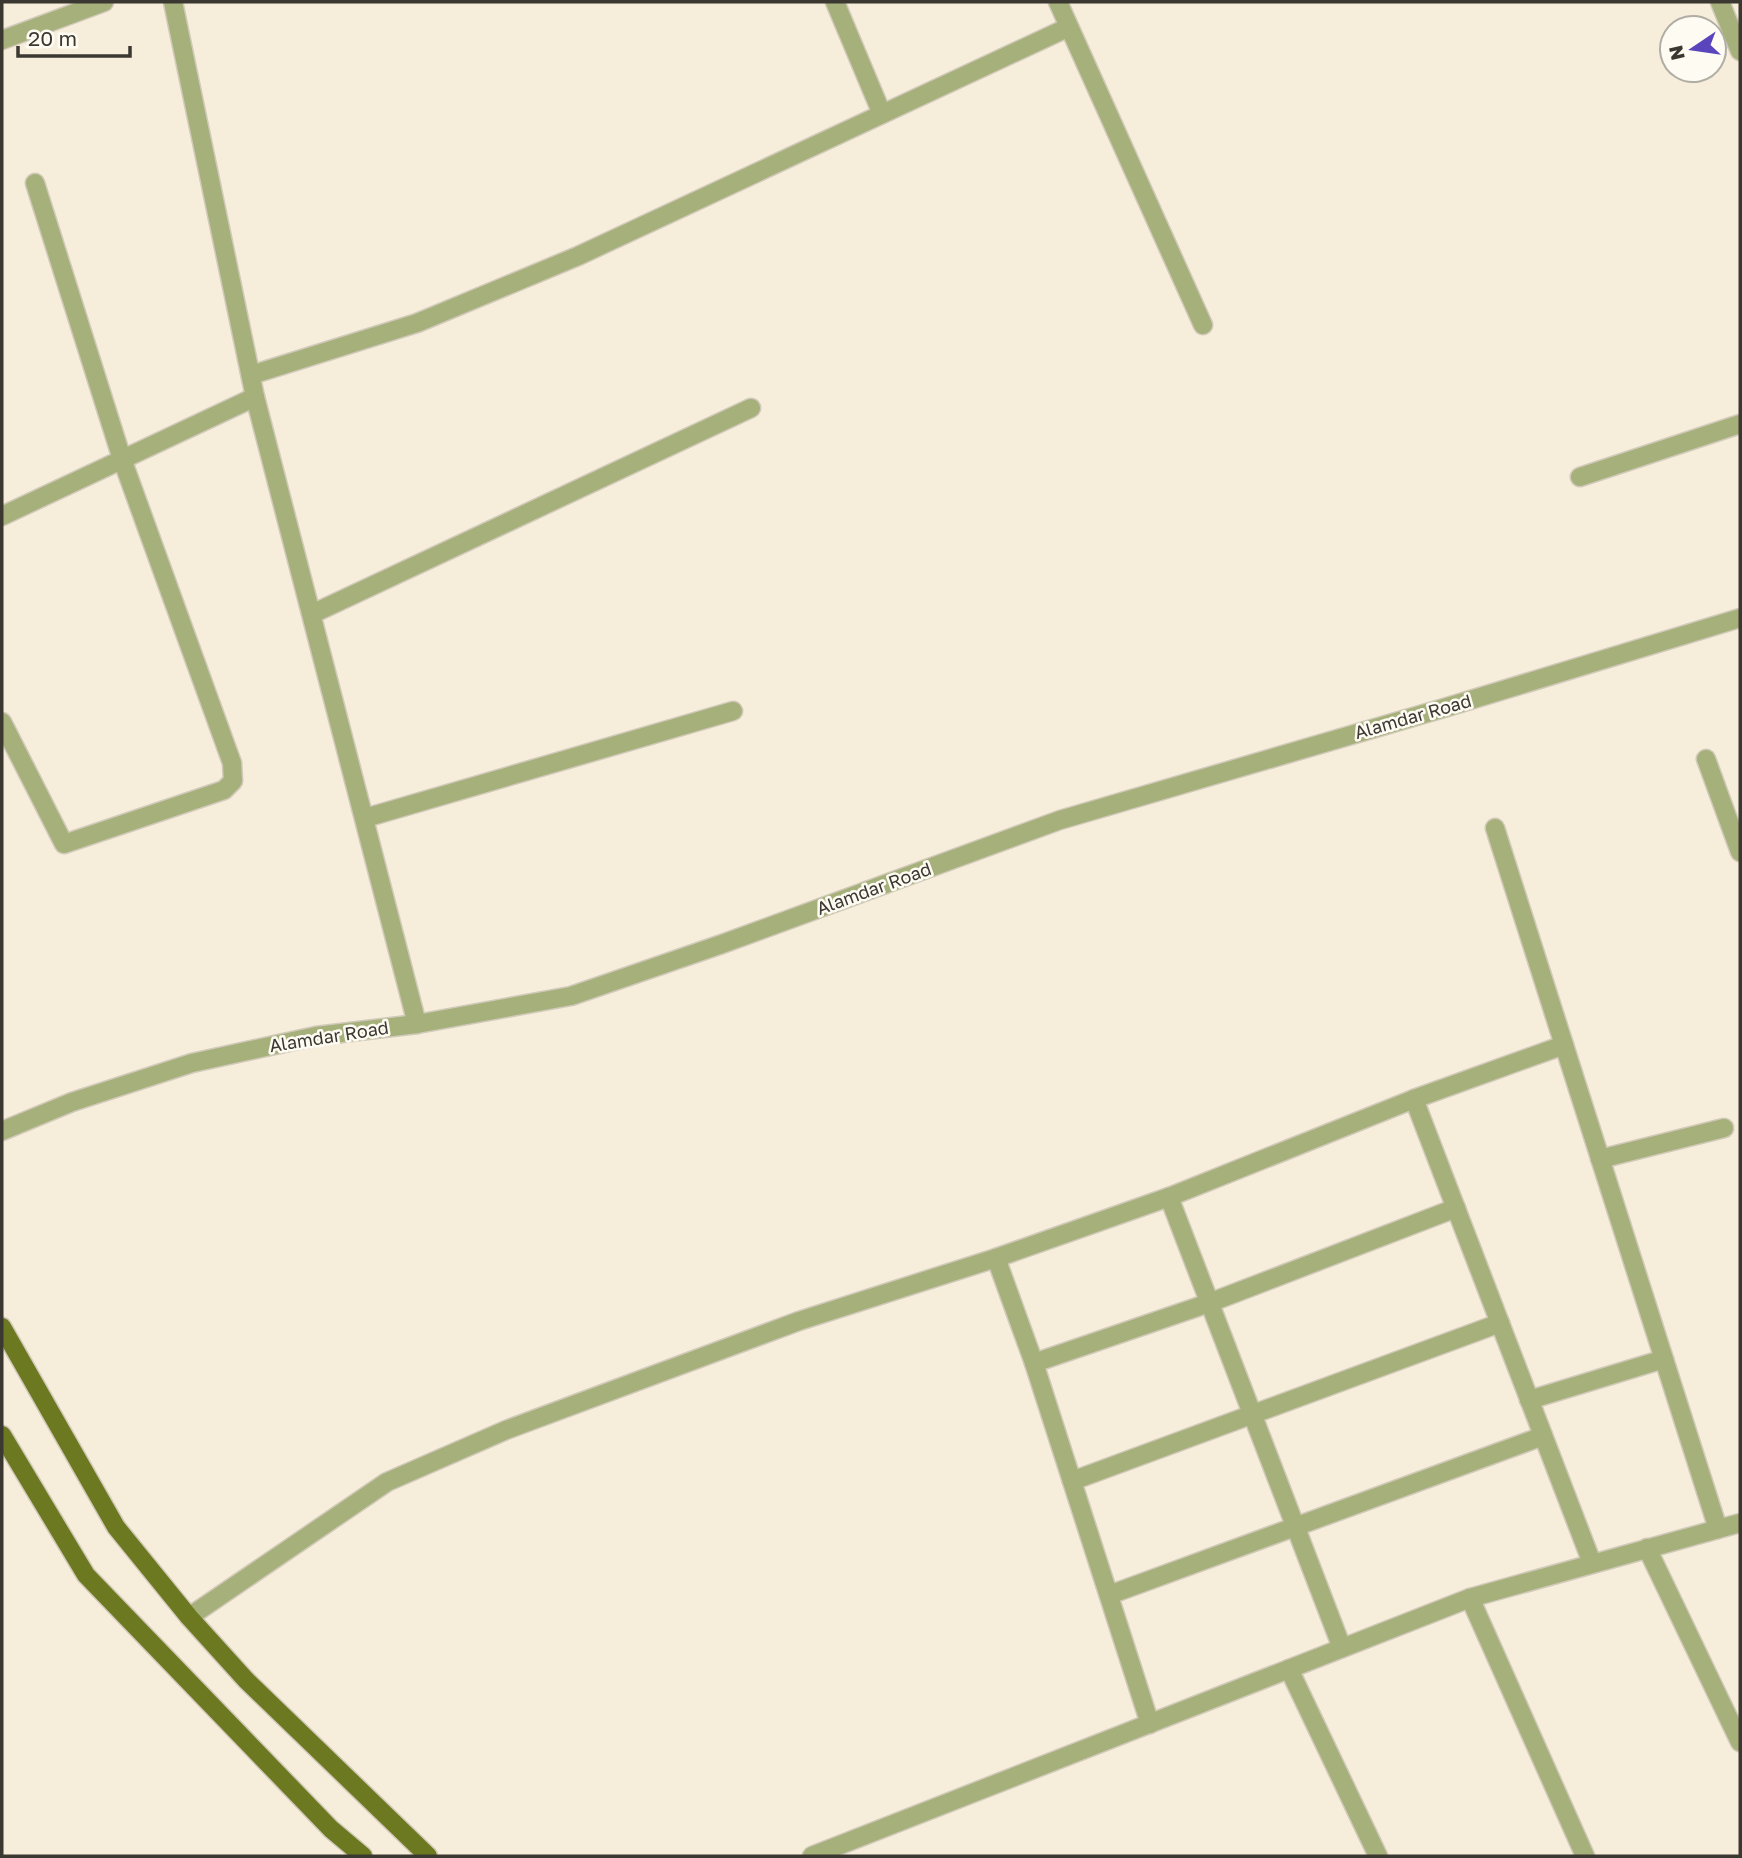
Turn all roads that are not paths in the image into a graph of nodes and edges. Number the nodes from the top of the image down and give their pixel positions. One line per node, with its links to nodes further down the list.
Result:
1 (104, 2): 7 (street)
2 (173, 2): 12 (street)
3 (835, 2): 9 (street)
4 (1058, 2): 6 (street)
5 (1720, 2): 8 (street)
6 (1069, 27): 9 (street); 11 (street)
7 (2, 40)
8 (1740, 51)
9 (882, 114): 12 (street)
10 (35, 183): 16 (street)
11 (1203, 325)
12 (251, 375): 13 (street)
13 (255, 397): 16 (street); 19 (street)
14 (751, 408): 19 (street)
15 (1740, 424): 17 (street)
16 (122, 459): 18 (street); 22 (street)
17 (1580, 477)
18 (2, 516)
19 (312, 614): 24 (street)
20 (1740, 618): 27 (street, Alamdar Road)
21 (733, 710): 24 (street)
22 (2, 722)
23 (1706, 759): 26 (street)
24 (365, 818): 27 (street)
25 (1495, 828): 28 (street)
26 (1740, 852)
27 (417, 1024): 31 (street, Alamdar Road)
28 (1564, 1045): 29 (street); 32 (street)
29 (1414, 1099): 33 (street); 34 (street)
30 (1724, 1128): 32 (street)
31 (2, 1131)
32 (1600, 1159): 39 (street)
33 (1169, 1197): 35 (street); 36 (street)
34 (1456, 1208): 36 (street); 37 (street)
35 (996, 1258): 40 (street); 53 (street)
36 (1209, 1303): 40 (street); 42 (street)
37 (1500, 1323): 41 (street); 42 (street)
38 (2, 1327): 53 (main road)
39 (1664, 1359): 41 (street); 48 (street)
40 (1034, 1363): 45 (street)
41 (1529, 1400): 44 (street)
42 (1252, 1415): 45 (street); 47 (street)
43 (2, 1435): 58 (main road)
44 (1543, 1436): 47 (street); 50 (street)
45 (1072, 1481): 51 (street)
46 (1740, 1523): 48 (street)
47 (1295, 1527): 51 (street); 54 (street)
48 (1718, 1529): 49 (street)
49 (1647, 1548): 50 (street); 57 (street)
50 (1592, 1563): 52 (street)
51 (1110, 1595): 56 (street)
52 (1470, 1598): 54 (street); 62 (street)
53 (189, 1617): 59 (main road)
54 (1342, 1648): 55 (street)
55 (1289, 1669): 56 (street); 61 (street)
56 (1150, 1724): 60 (street)
57 (1740, 1742)
58 (363, 1856)
59 (428, 1856)
60 (812, 1856)
61 (1378, 1856)
62 (1585, 1856)

